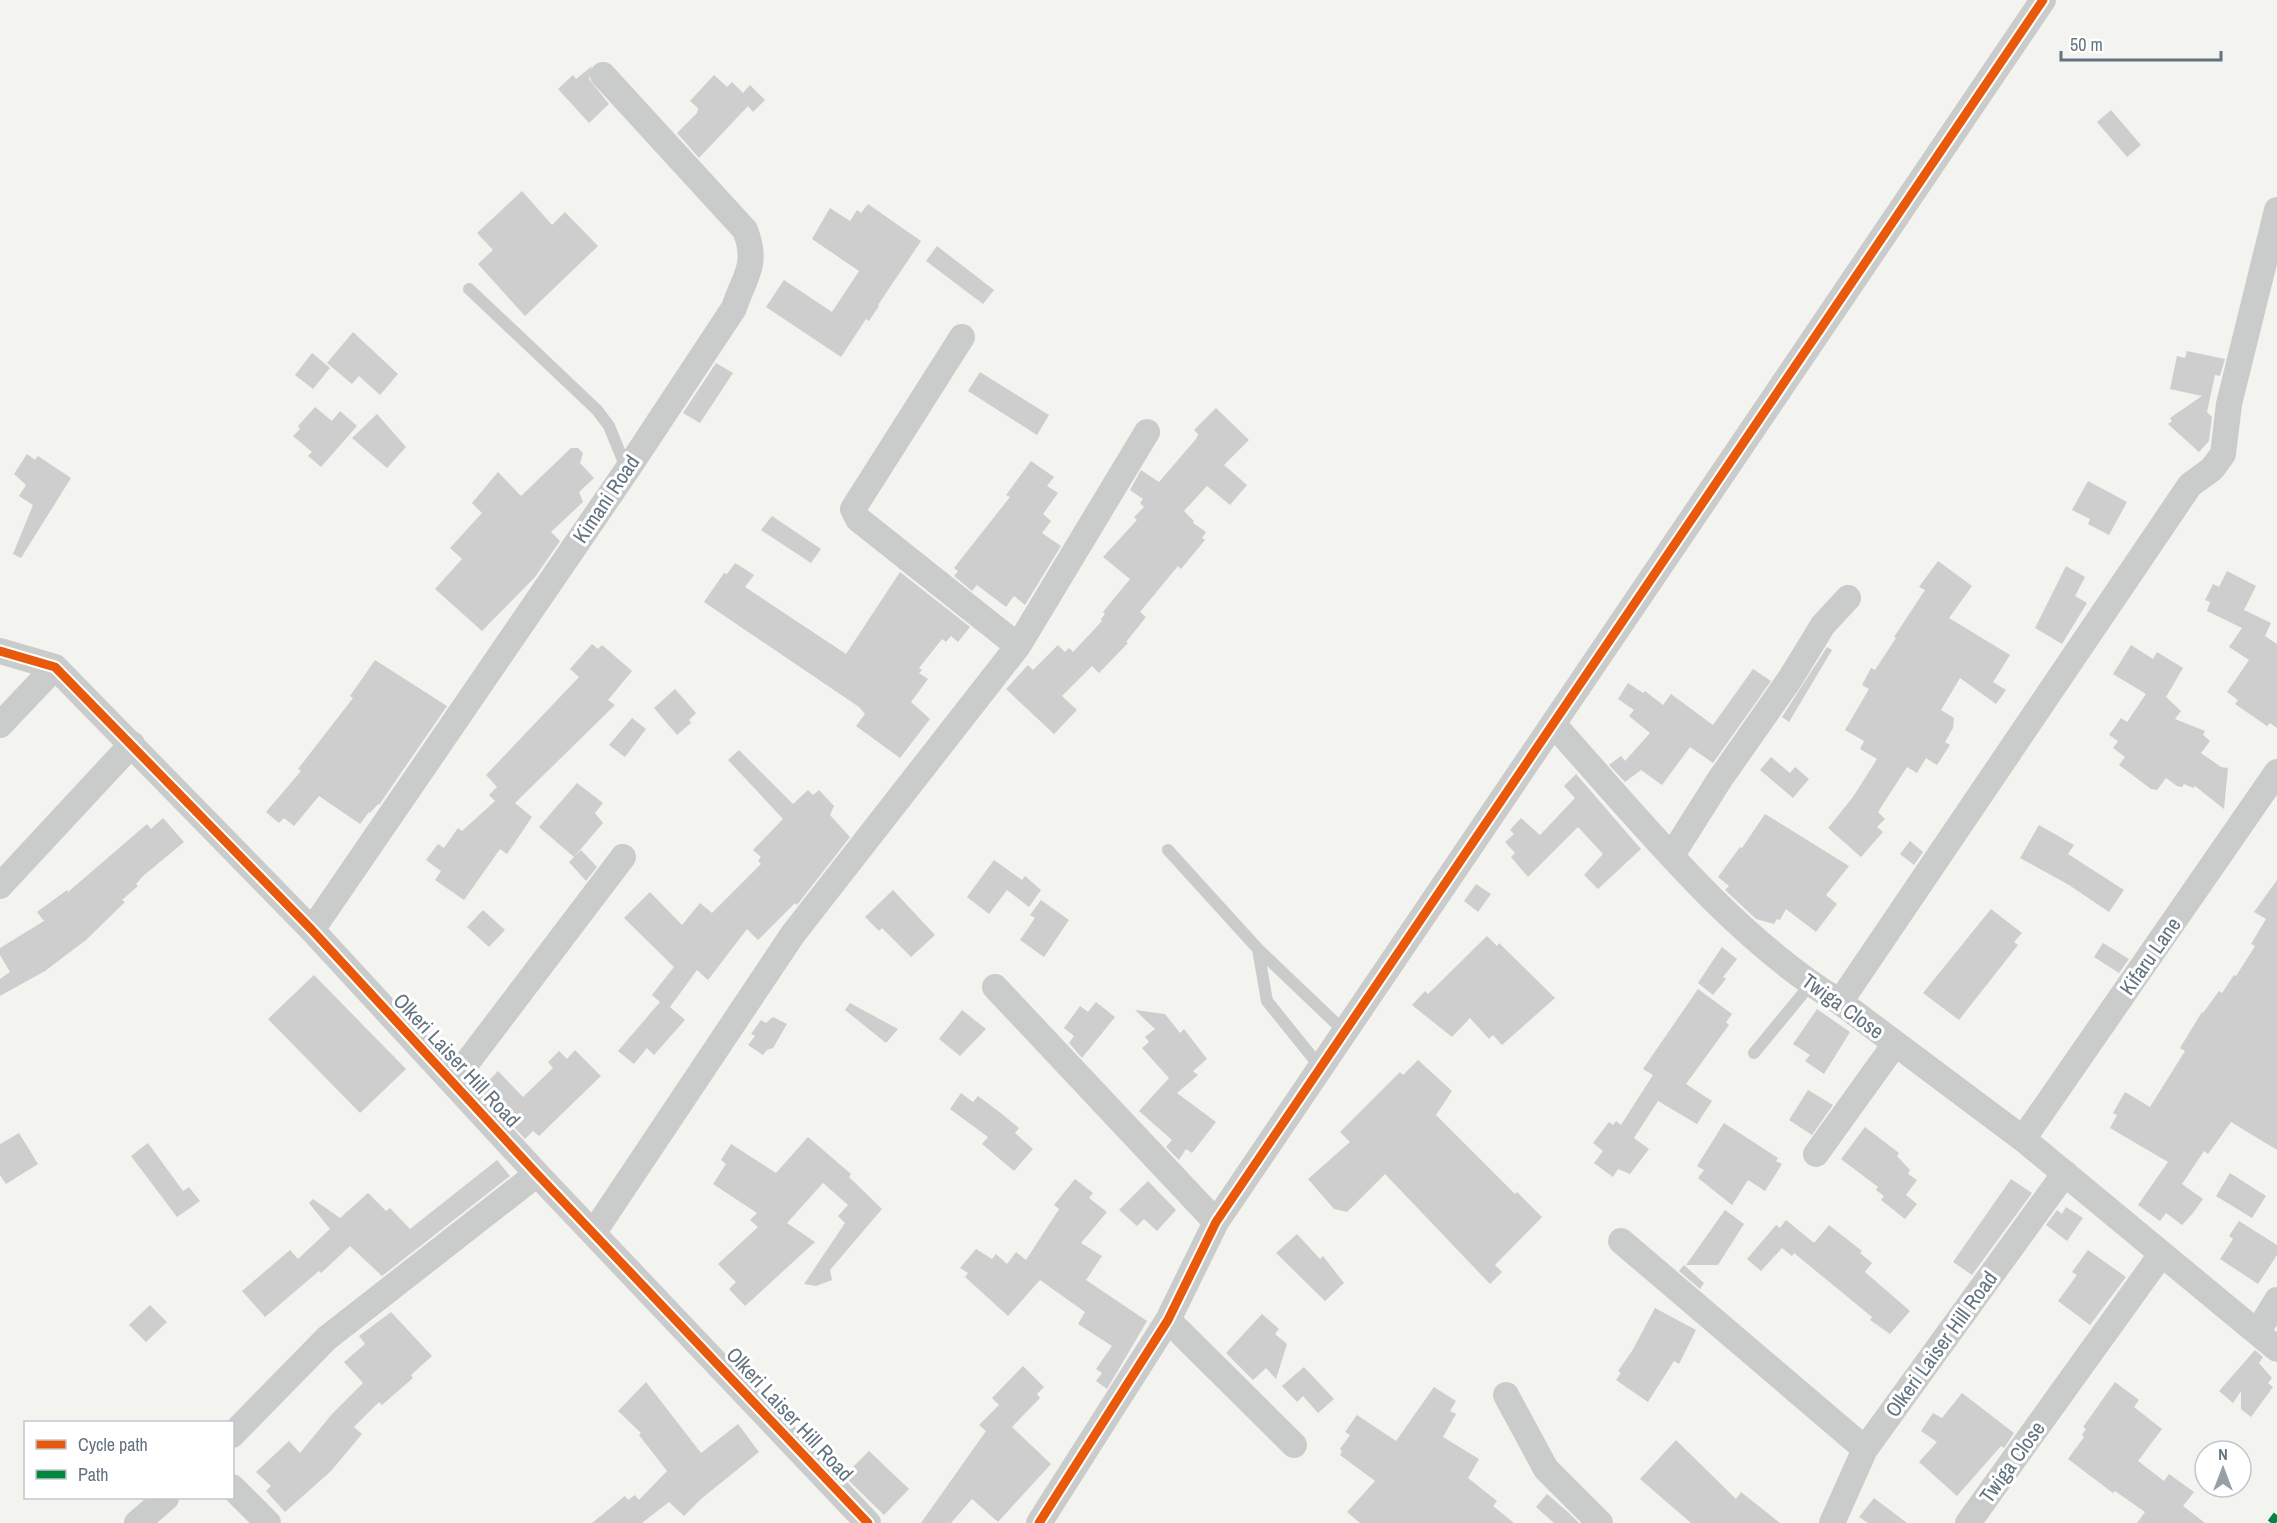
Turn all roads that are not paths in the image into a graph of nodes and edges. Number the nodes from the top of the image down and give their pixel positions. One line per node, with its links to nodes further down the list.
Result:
1 (2043, 0): 13 (street)
2 (603, 75): 7 (street, Kimani Road)
3 (2277, 210): 24 (street)
4 (469, 289): 7 (lane)
5 (962, 337): 9 (street)
6 (1147, 432): 9 (street)
7 (627, 470): 20 (street, Kimani Road)
8 (1848, 598): 17 (street)
9 (1018, 646): 35 (street)
10 (0, 651): 11 (street)
11 (55, 666): 12 (street); 14 (street, Olkeri Laiser Hill Road)
12 (0, 725)
13 (1554, 725): 17 (street, Twiga Close); 25 (street)
14 (132, 744): 19 (street); 20 (street, Olkeri Laiser Hill Road)
15 (2277, 772): 30 (street, Kifaru Lane)
16 (1168, 850): 21 (lane)
17 (1672, 855): 22 (street, Twiga Close)
18 (623, 857): 29 (street)
19 (0, 886)
20 (312, 930): 29 (street, Olkeri Laiser Hill Road)
21 (1258, 949): 25 (lane); 28 (lane)
22 (1810, 984): 24 (street, Twiga Close); 27 (lane)
23 (995, 987): 34 (street)
24 (1840, 1002): 26 (street, Twiga Close)
25 (1345, 1032): 28 (street)
26 (1895, 1044): 30 (street, Twiga Close); 31 (street)
27 (1754, 1053)
28 (1321, 1068): 34 (street)
29 (453, 1081): 33 (street, Olkeri Laiser Hill Road)
30 (2023, 1139): 32 (street, Twiga Close)
31 (1816, 1154)
32 (2065, 1173): 37 (street, Twiga Close); 45 (street, Olkeri Laiser Hill Road)
33 (537, 1174): 35 (street, Olkeri Laiser Hill Road); 43 (street)
34 (1216, 1222): 39 (street)
35 (594, 1232): 48 (street, Olkeri Laiser Hill Road)
36 (1621, 1240): 45 (street)
37 (2160, 1256): 40 (street, Twiga Close); 54 (street, Twiga Close)
38 (2277, 1300): 40 (street)
39 (1168, 1320): 44 (street); 51 (street)
40 (2258, 1331): 41 (street, Twiga Close)
41 (2277, 1349)
42 (1506, 1395): 52 (street)
43 (234, 1433)
44 (1294, 1445)
45 (1865, 1449): 53 (street, Olkeri Laiser Hill Road)
46 (234, 1489): 50 (street)
47 (164, 1499): 49 (street)
48 (864, 1522)
49 (137, 1523)
50 (268, 1523)
51 (1039, 1523)
52 (1600, 1523)
53 (1832, 1523)
54 (1968, 1523)

